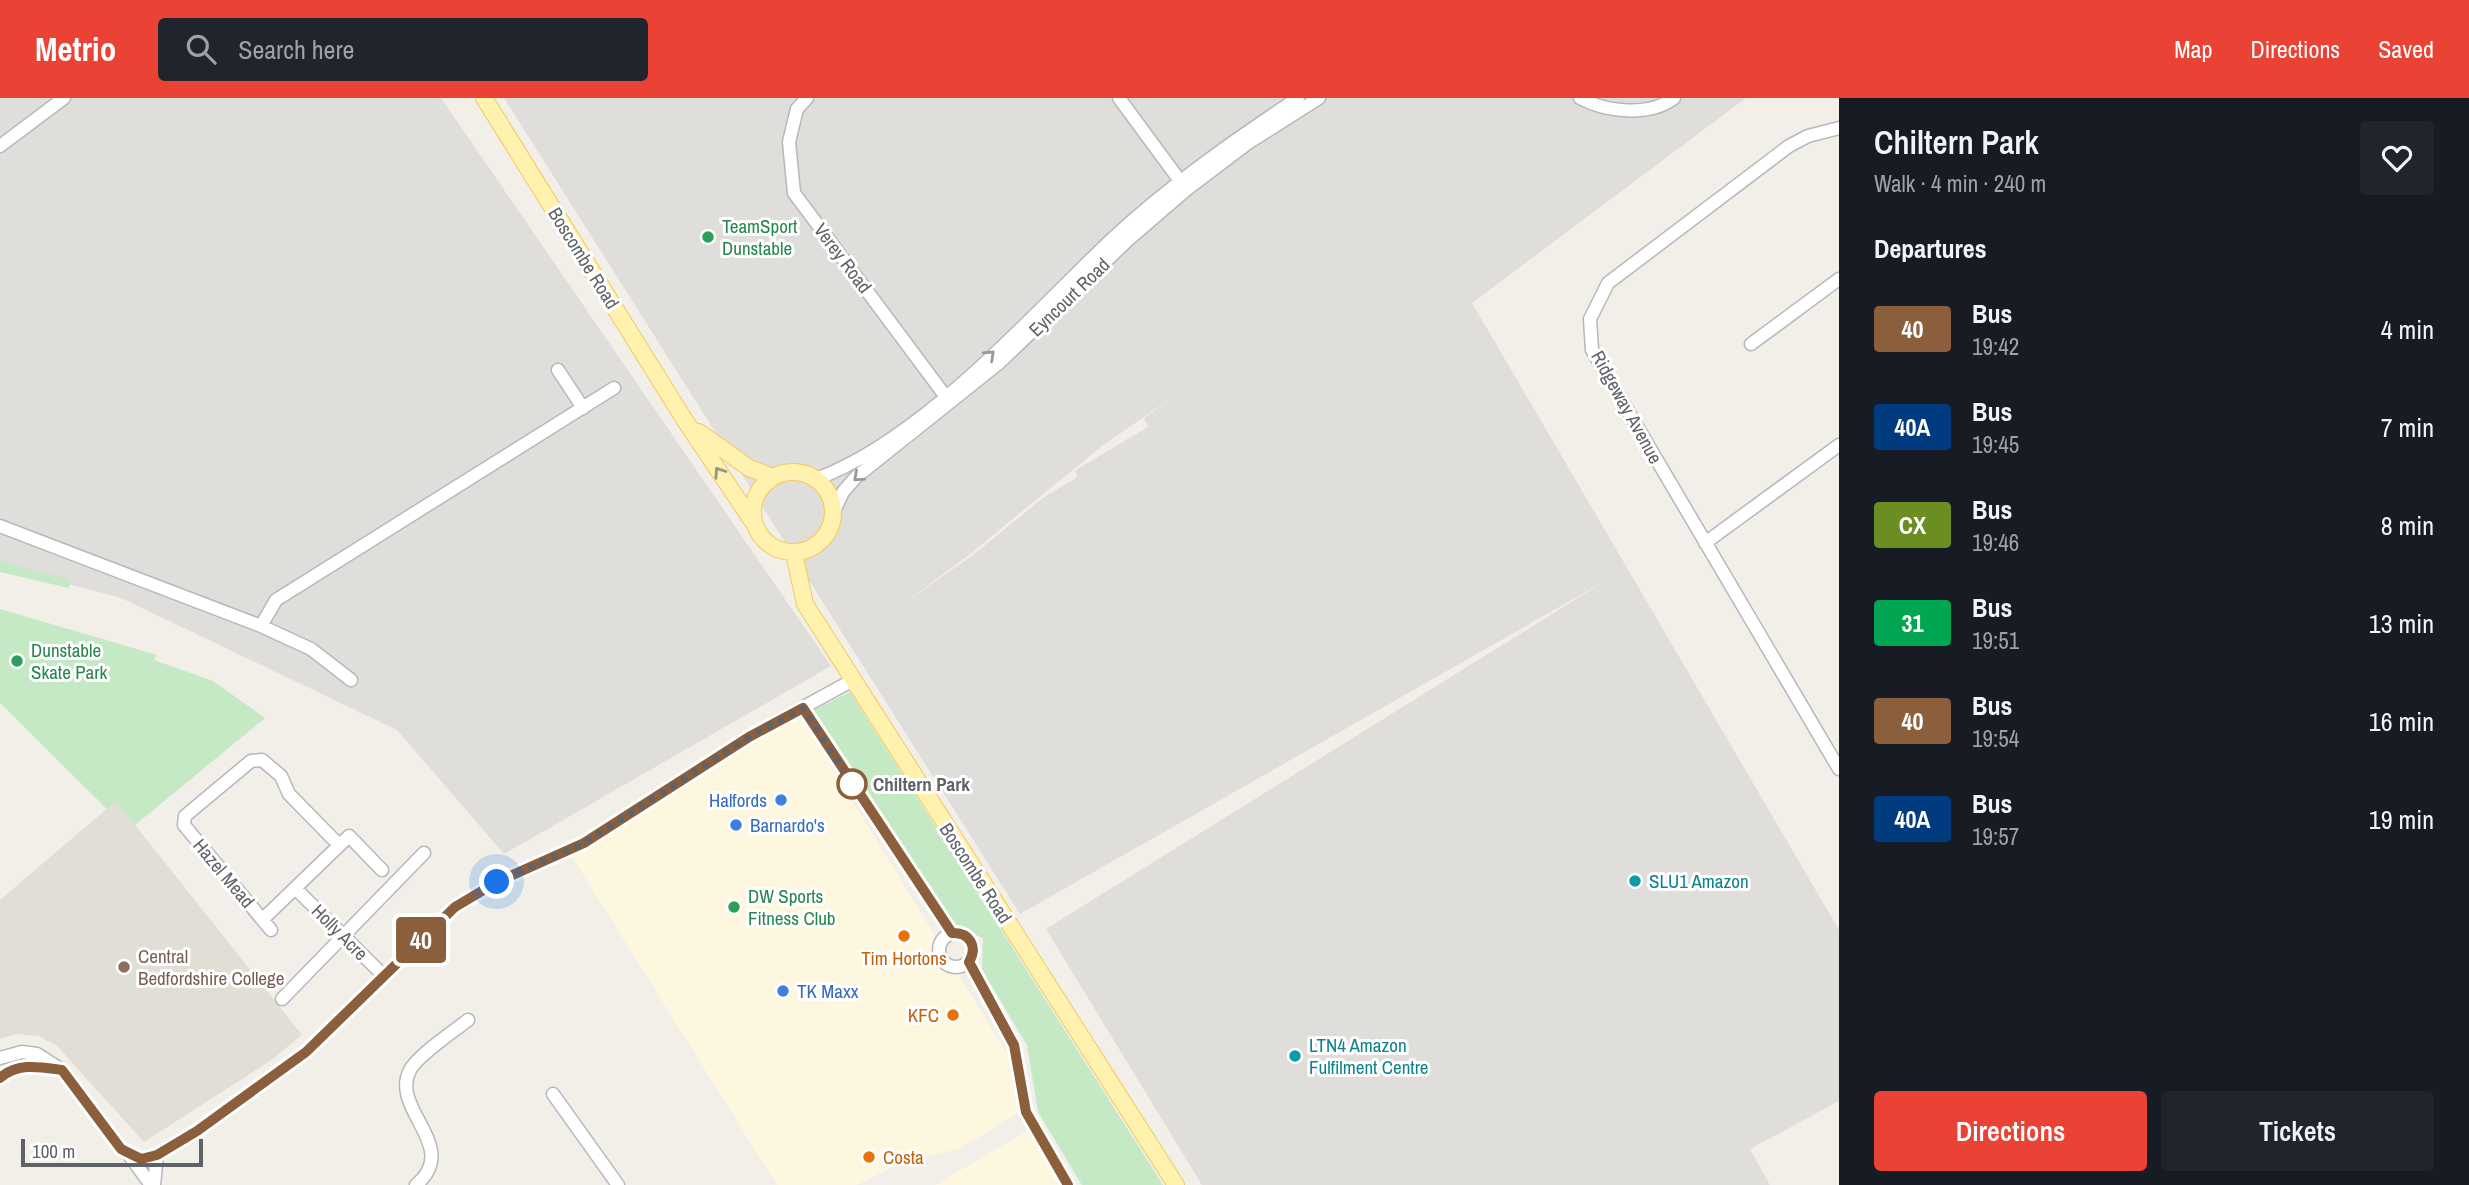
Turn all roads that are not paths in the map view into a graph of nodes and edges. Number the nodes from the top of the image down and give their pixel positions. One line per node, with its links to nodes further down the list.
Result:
1 (64, 98): 10 (street)
2 (484, 98): 18 (main road, Boscombe Road)
3 (807, 98): 16 (street, Verey Road)
4 (1119, 98): 11 (street)
5 (1298, 98): 11 (street, Eyncourt Road)
6 (1319, 98): 11 (street, Eyncourt Road)
7 (1580, 98): 8 (street)
8 (1674, 98)
9 (1839, 128): 25 (street, Ridgeway Avenue)
10 (0, 146)
11 (1183, 186): 16 (street, Eyncourt Road)
12 (1839, 279): 13 (street)
13 (1751, 344)
14 (558, 370): 17 (street)
15 (614, 388): 17 (street)
16 (948, 400): 21 (street, Eyncourt Road); 22 (street, Eyncourt Road, one-way to 22)
17 (583, 408): 27 (street)
18 (684, 419): 20 (main road, Boscombe Road); 24 (main road, Boscombe Road, one-way to 18)
19 (1839, 445): 25 (street)
20 (773, 477): 21 (main road); 24 (main road)
21 (816, 479): 22 (main road)
22 (834, 511): 26 (main road)
23 (0, 526): 27 (street)
24 (755, 526): 26 (main road)
25 (1705, 543): 31 (street, Ridgeway Avenue)
26 (794, 552): 28 (main road, Boscombe Road)
27 (261, 626): 29 (street)
28 (853, 680): 30 (street); 52 (main road, Boscombe Road)
29 (351, 681)
30 (803, 708): 38 (street); 41 (street)
31 (1839, 769)
32 (339, 845): 34 (street); 35 (street); 36 (street, Hazel Mead)
33 (424, 853): 39 (street)
34 (382, 870)
35 (296, 889): 36 (street); 39 (street, Holly Acre)
36 (262, 919): 37 (street, Hazel Mead)
37 (271, 930)
38 (952, 933): 40 (street); 40 (street)
39 (344, 935): 41 (street, Holly Acre); 42 (street)
40 (969, 962): 51 (street)
41 (384, 976): 47 (street)
42 (282, 999)
43 (468, 1020): 50 (street)
44 (0, 1058): 46 (street)
45 (552, 1094): 48 (street)
46 (129, 1155): 47 (street); 49 (street)
47 (157, 1155): 49 (street)
48 (611, 1183)
49 (152, 1185)
50 (416, 1185)
51 (1068, 1185)
52 (1176, 1185)

